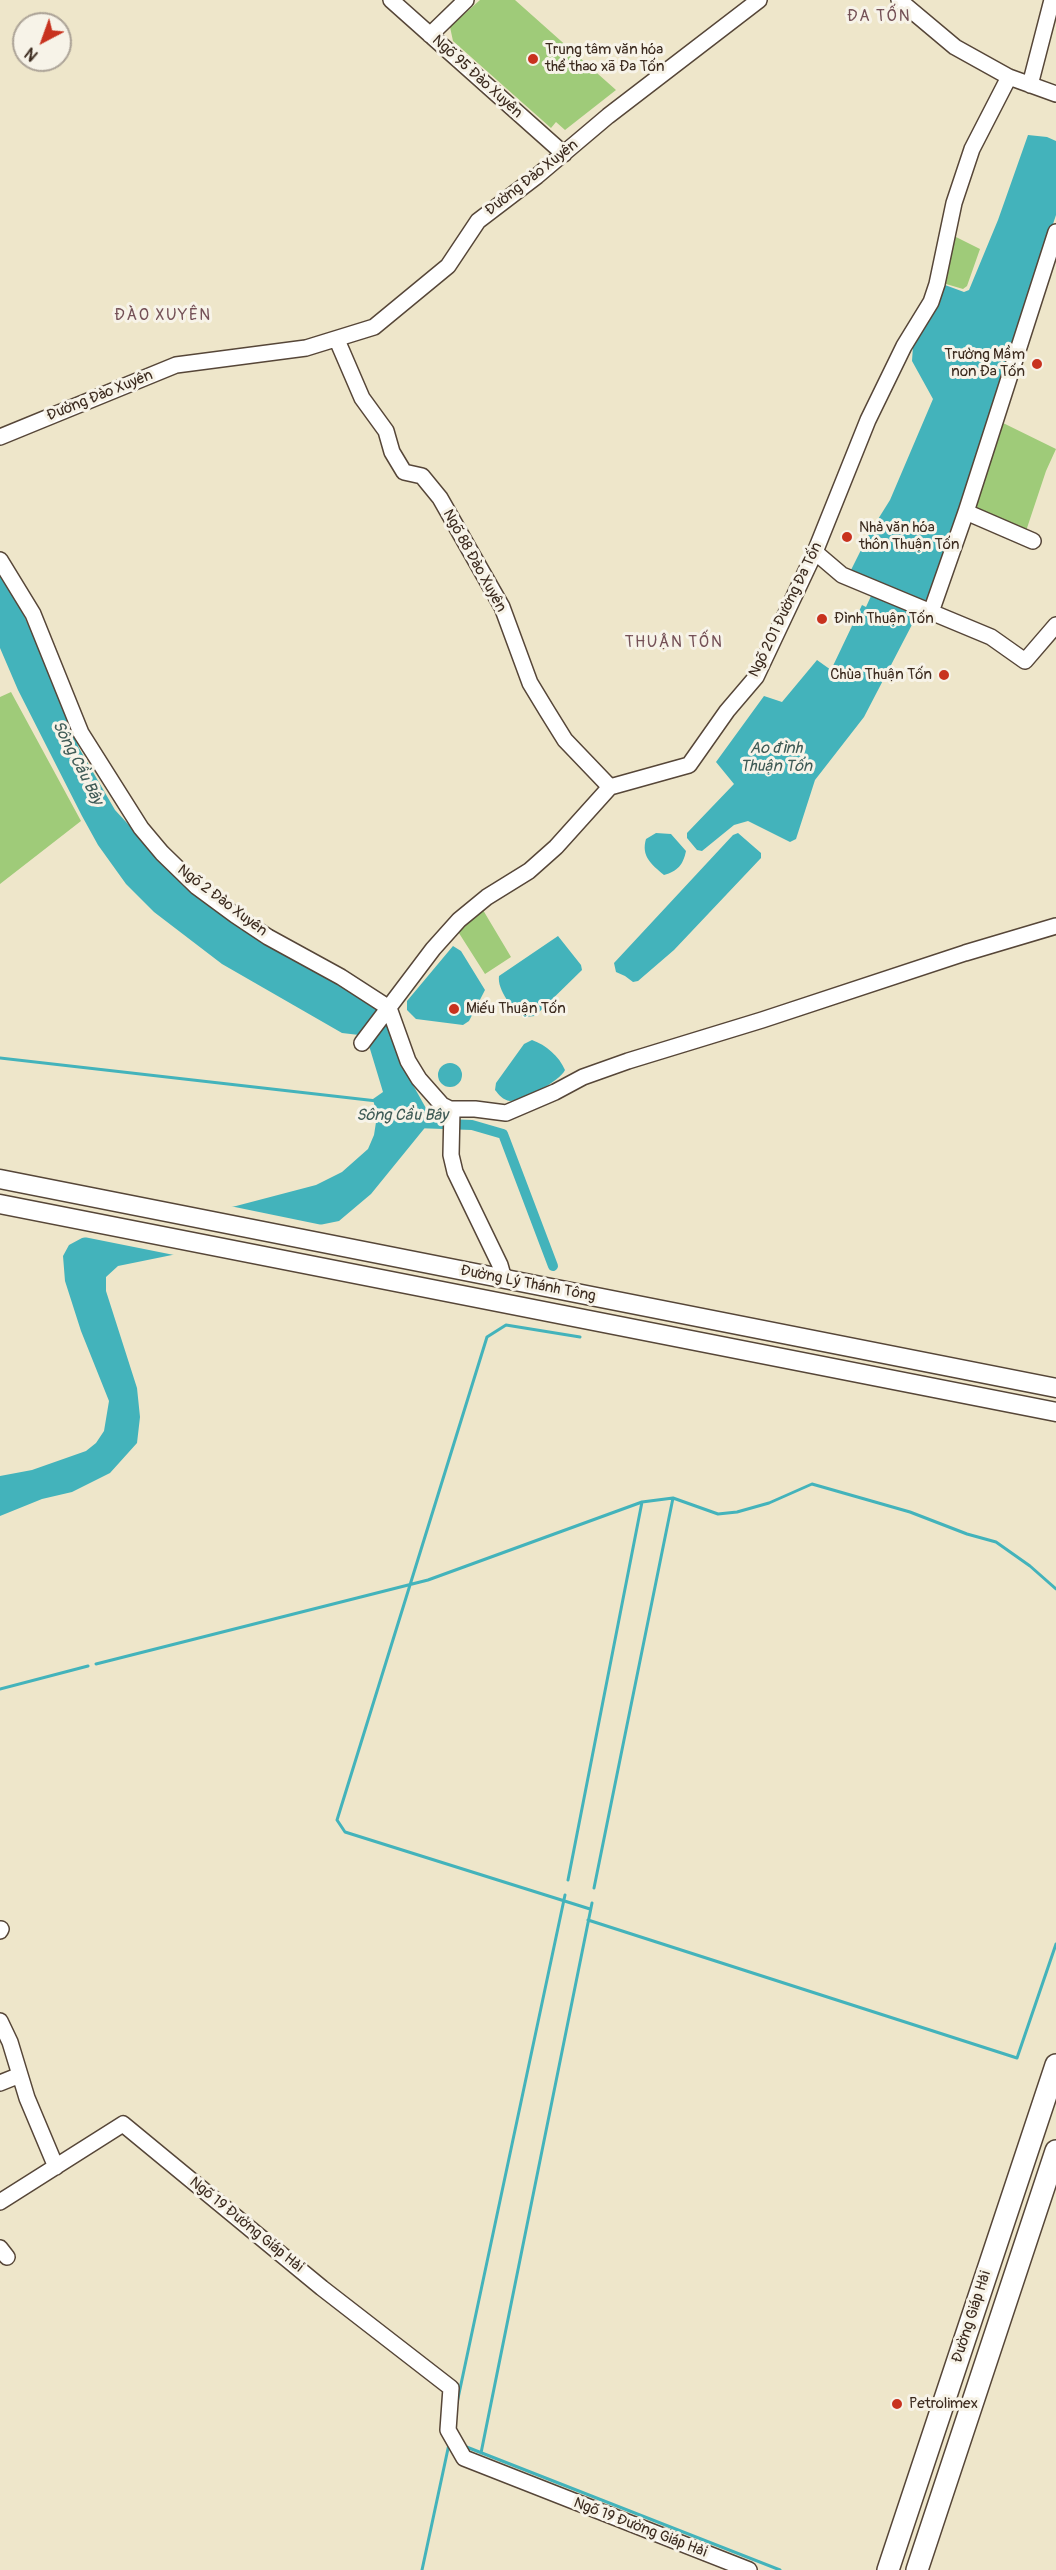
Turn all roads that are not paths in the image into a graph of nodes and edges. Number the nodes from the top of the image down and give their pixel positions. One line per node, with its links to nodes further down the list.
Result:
1 (391, 0): 6 (street, Ngõ 95 Đào Xuyên)
2 (466, 0): 6 (street)
3 (759, 0): 10 (street, Đường Đào Xuyên)
4 (899, 0): 7 (street)
5 (1052, 0): 8 (street)
6 (430, 35): 10 (street, Ngõ 95 Đào Xuyên)
7 (1009, 76): 8 (street); 16 (street, Ngõ 201 Đường Đa Tốn)
8 (1030, 85): 9 (street)
9 (1056, 94)
10 (564, 154): 12 (street, Đường Đào Xuyên)
11 (1056, 232): 14 (street)
12 (337, 340): 13 (street, Đường Đào Xuyên); 20 (street, Ngõ 88 Đào Xuyên)
13 (0, 437)
14 (966, 512): 15 (street); 18 (street)
15 (1033, 541)
16 (815, 552): 18 (street); 20 (street, Ngõ 201 Đường Đa Tốn)
17 (0, 560): 22 (street, Ngõ 2 Đào Xuyên)
18 (931, 612): 19 (street)
19 (1056, 625)
20 (610, 787): 22 (street)
21 (1056, 926): 24 (street)
22 (387, 1011): 23 (street); 24 (street)
23 (362, 1043)
24 (452, 1114): 27 (street)
25 (0, 1179): 27 (main road, Đường Lý Thánh Tông)
26 (0, 1204): 29 (main road, Đường Lý Thánh Tông)
27 (504, 1279): 28 (main road, Đường Lý Thánh Tông)
28 (531, 1284): 29 (main road); 30 (main road, Đường Lý Thánh Tông)
29 (527, 1308): 31 (main road, Đường Lý Thánh Tông)
30 (1056, 1388)
31 (1056, 1412)
32 (0, 2021): 34 (street)
33 (1056, 2065): 40 (highway, Đường Giáp Hải)
34 (20, 2075): 35 (street); 37 (street)
35 (0, 2083)
36 (1056, 2151): 41 (highway, Đường Giáp Hải)
37 (56, 2167): 38 (street, Ngõ 19 Đường Giáp Hải); 39 (street, Ngõ 19 Đường Giáp Hải)
38 (0, 2202)
39 (749, 2570)
40 (888, 2570)
41 (917, 2570)

